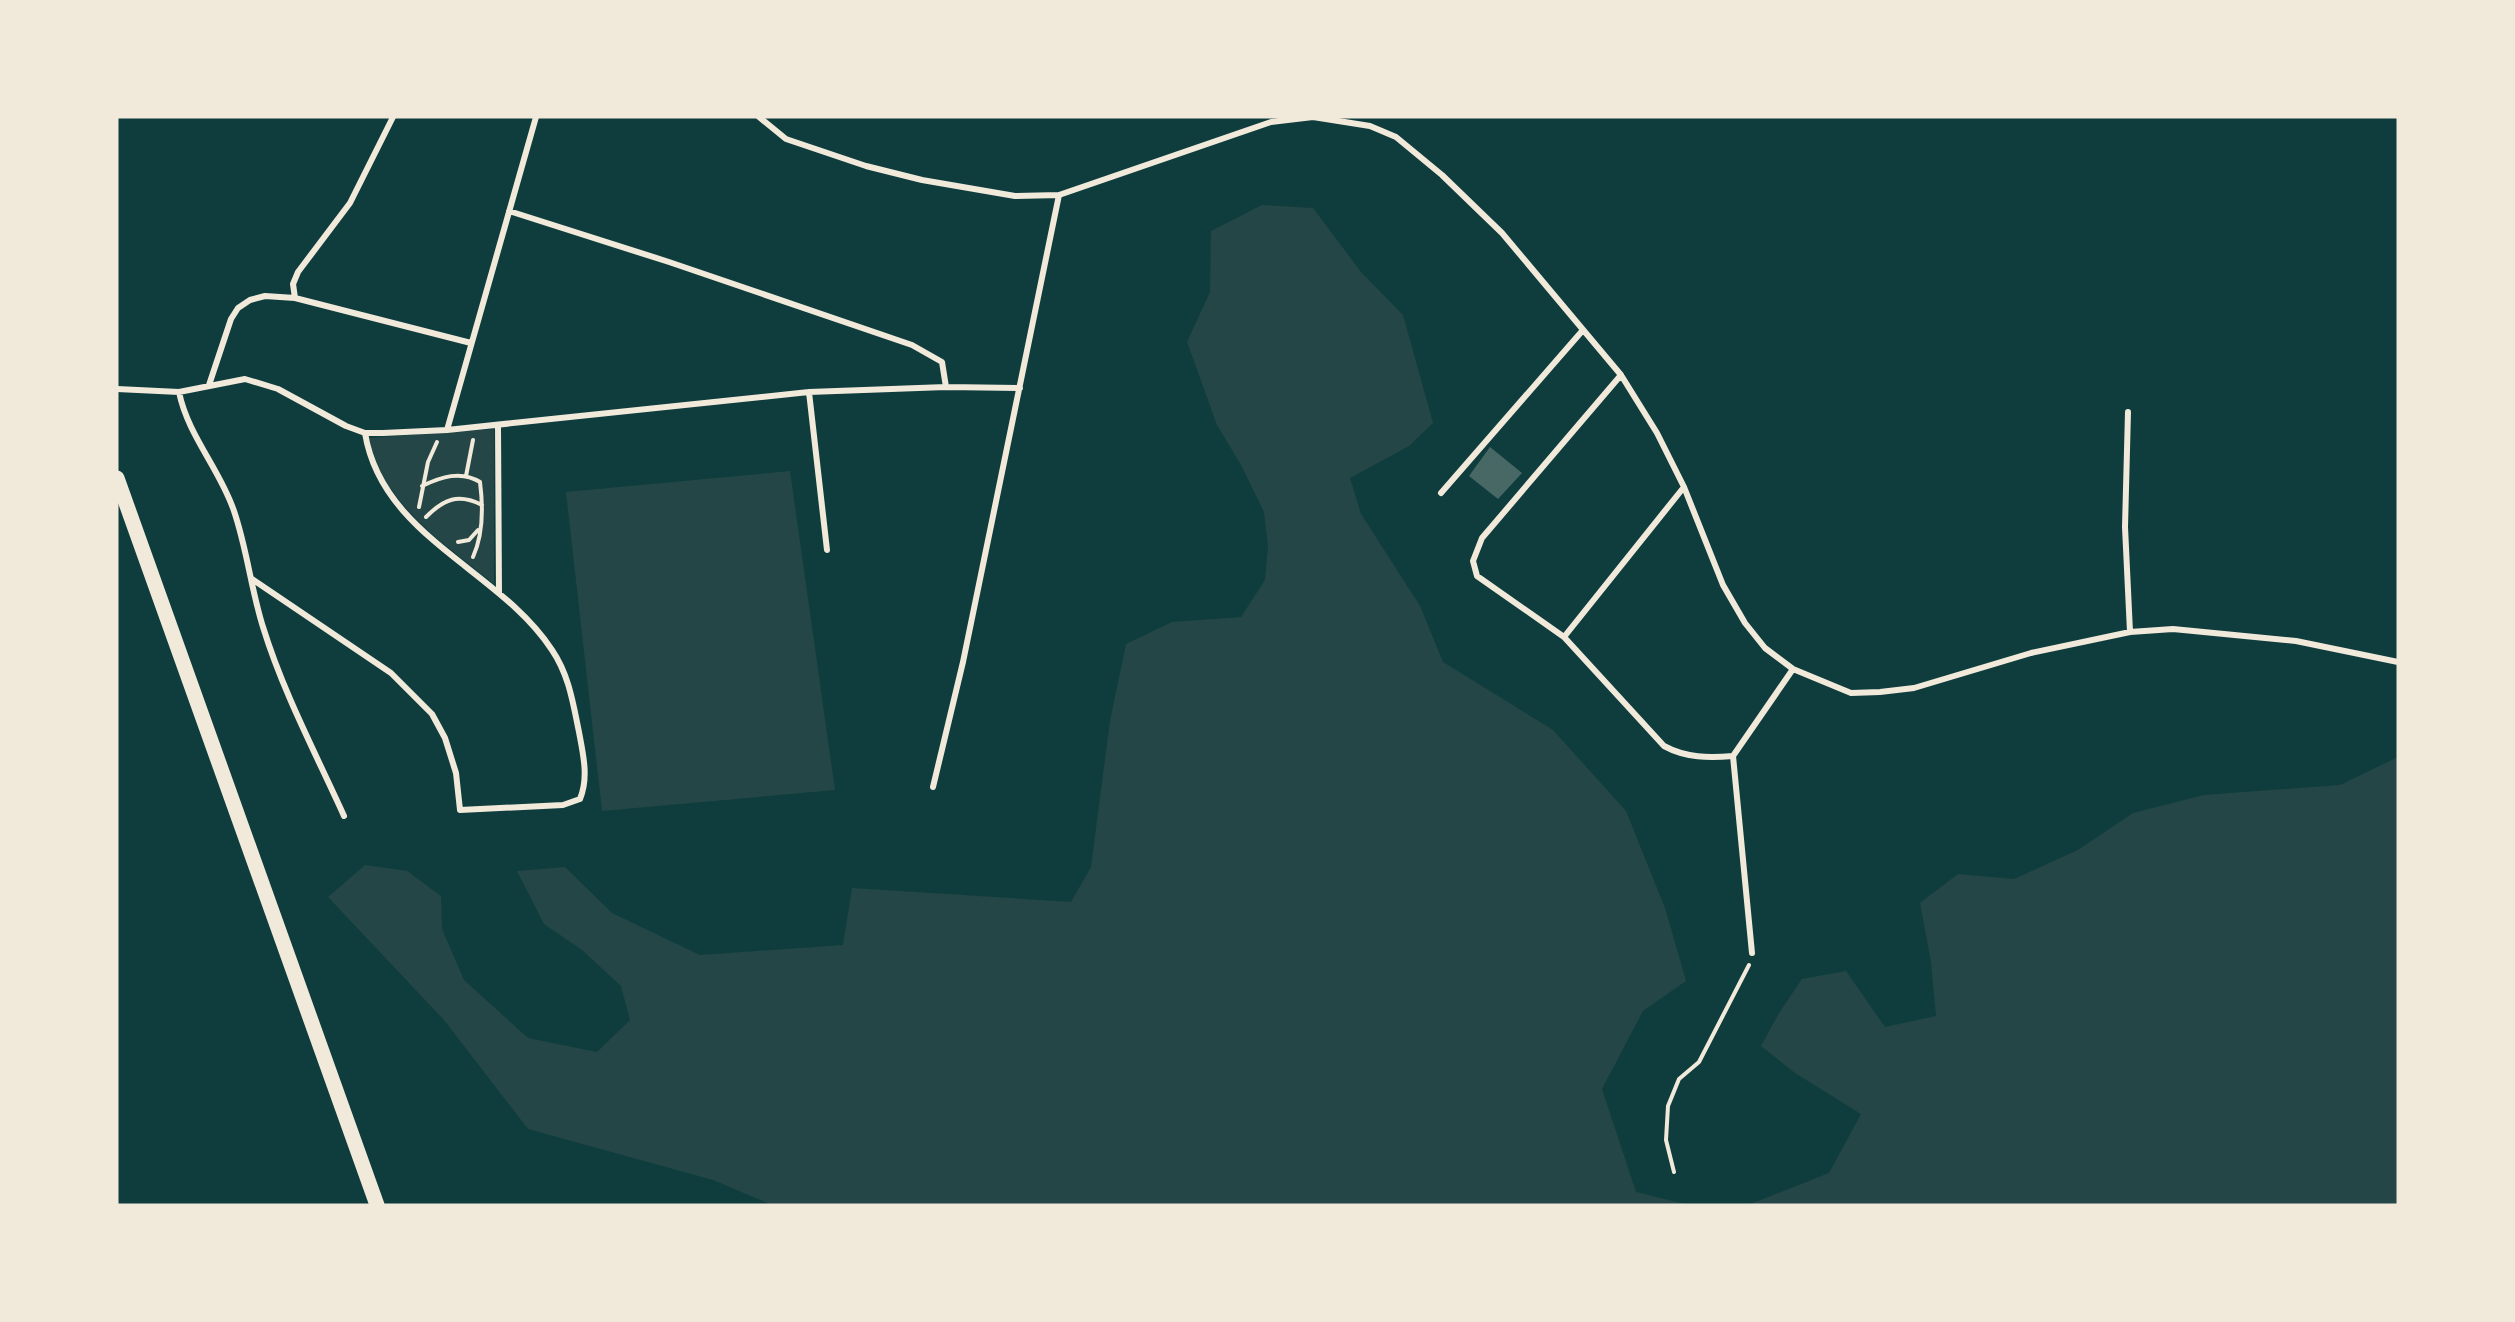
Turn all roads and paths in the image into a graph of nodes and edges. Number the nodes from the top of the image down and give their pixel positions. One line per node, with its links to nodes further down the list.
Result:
1 (393, 117): 7 (street)
2 (536, 117): 6 (street)
3 (759, 117): 5 (street)
4 (1313, 117): 5 (street); 8 (street)
5 (1059, 195): 13 (street)
6 (509, 211): 9 (street); 12 (street)
7 (296, 298): 9 (street); 11 (street)
8 (1583, 330): 10 (street); 26 (street)
9 (471, 343): 20 (street)
10 (1622, 375): 25 (street); 38 (street)
11 (209, 385): 15 (street); 21 (street)
12 (946, 387): 13 (street); 16 (street)
13 (1020, 388): 42 (street)
14 (117, 389): 15 (street)
15 (179, 392): 35 (street)
16 (809, 392): 18 (street); 33 (street)
17 (2128, 412): 37 (street)
18 (498, 425): 19 (street); 36 (street)
19 (471, 428): 20 (street); 22 (path)
20 (444, 430): 21 (street); 24 (path)
21 (365, 433): 30 (street)
22 (466, 476): 24 (path); 27 (path)
23 (117, 478): 46 (main road)
24 (422, 486): 30 (path)
25 (1683, 487): 38 (street); 40 (street)
26 (1441, 493)
27 (482, 505): 28 (path); 31 (path)
28 (434, 509): 29 (path); 30 (path)
29 (435, 518)
30 (417, 526): 34 (street)
31 (480, 528): 32 (path); 34 (path)
32 (457, 542)
33 (827, 550)
34 (468, 570): 36 (street)
35 (252, 579): 36 (street); 43 (street)
36 (499, 593)
37 (2130, 632): 39 (street); 40 (street)
38 (1564, 637): 41 (street)
39 (2398, 662)
40 (1793, 669): 41 (street)
41 (1733, 756): 44 (street)
42 (933, 787)
43 (344, 816)
44 (1752, 953): 45 (path)
45 (1674, 1172)
46 (377, 1205)

